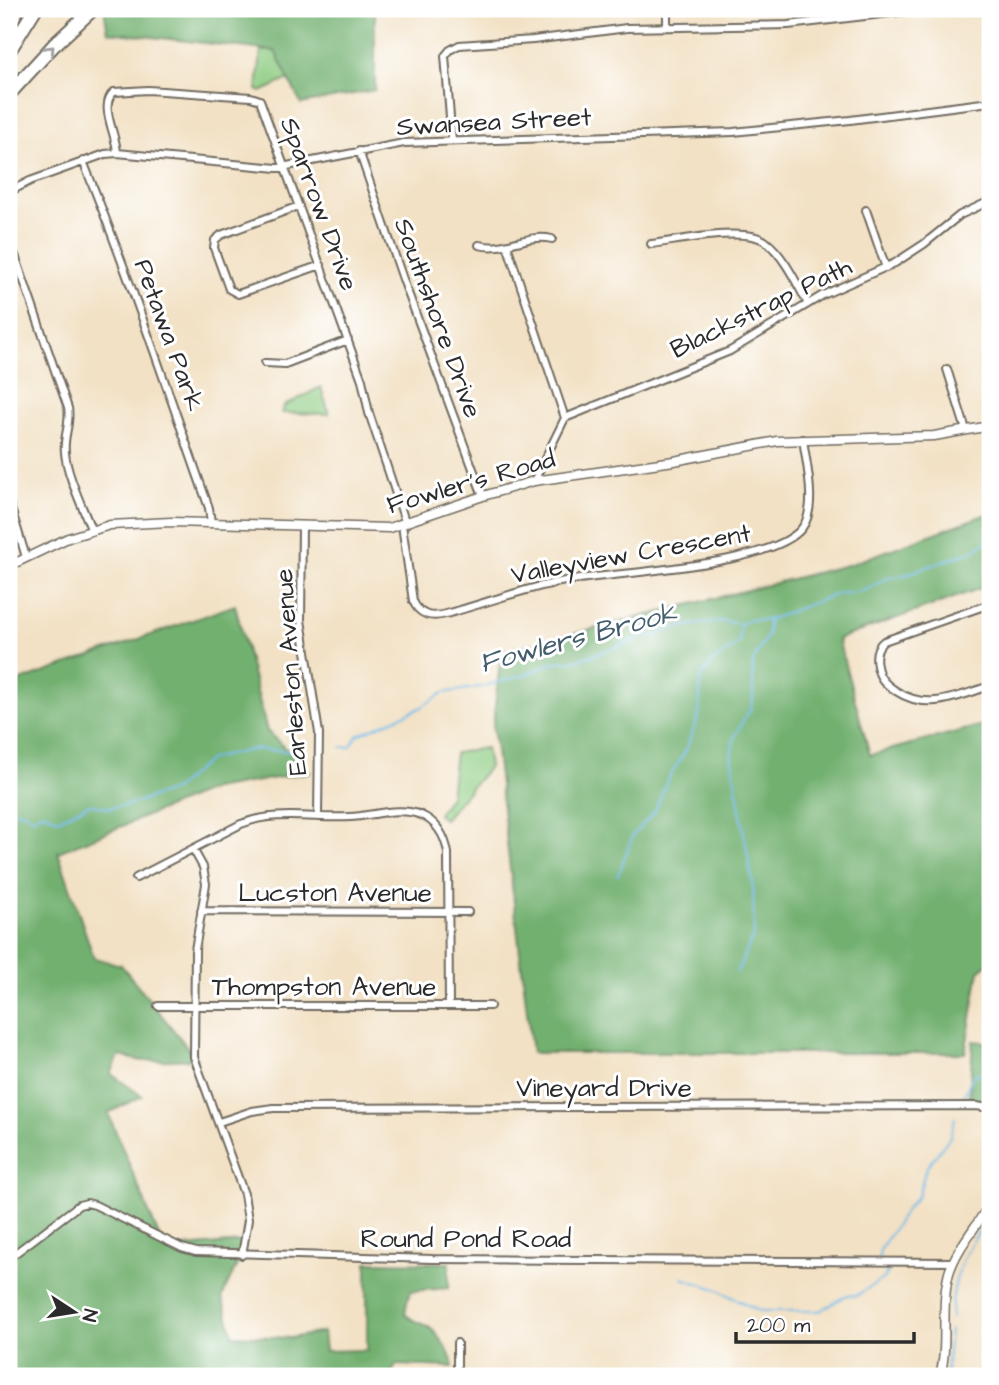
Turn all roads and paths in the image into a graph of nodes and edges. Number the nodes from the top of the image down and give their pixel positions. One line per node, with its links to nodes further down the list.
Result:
1 (18, 9): 6 (highway)
2 (35, 9): 8 (highway)
3 (93, 9): 9 (highway, one-way to 3)
4 (667, 9): 7 (street)
5 (925, 9): 7 (street)
6 (9, 24)
7 (667, 27): 11 (street)
8 (9, 51)
9 (9, 93)
10 (990, 102): 11 (street, Swansea Street)
11 (452, 141): 12 (street, Swansea Street)
12 (359, 151): 15 (street, Swansea Street); 36 (street, Southshore Drive)
13 (117, 153): 14 (street, Swansea Street); 15 (street, Swansea Street); 15 (street, Sparrow Drive)
14 (83, 161): 16 (street, Swansea Street); 38 (street, Petawa Park)
15 (285, 167): 18 (street, Sparrow Drive)
16 (9, 192)
17 (990, 201): 26 (street, Blackstrap Path)
18 (299, 206): 25 (street, Sparrow Drive); 25 (street)
19 (866, 210): 26 (street)
20 (9, 238): 41 (street)
21 (552, 239): 23 (street)
22 (651, 244): 27 (street)
23 (507, 245): 24 (street); 31 (street)
24 (479, 246)
25 (321, 265): 28 (street, Sparrow Drive)
26 (886, 268): 27 (street, Blackstrap Path)
27 (808, 304): 31 (street, Blackstrap Path)
28 (348, 340): 29 (street); 39 (street, Sparrow Drive)
29 (265, 363)
30 (947, 369): 33 (street)
31 (565, 418): 35 (street)
32 (990, 426): 33 (street, Fowler's Road)
33 (966, 430): 34 (street, Fowler's Road)
34 (803, 439): 35 (street, Fowler's Road); 39 (street, Valleyview Crescent)
35 (534, 481): 36 (street, Fowler's Road)
36 (483, 496): 39 (street, Fowler's Road)
37 (9, 502): 42 (street)
38 (211, 523): 40 (street, Fowler's Road); 41 (street, Fowler's Road)
39 (404, 524): 40 (street, Fowler's Road)
40 (302, 525): 46 (street, Earleston Avenue)
41 (91, 529): 42 (street, Fowler's Road)
42 (26, 557): 43 (street, Fowler's Road)
43 (9, 566)
44 (990, 604): 45 (street)
45 (990, 686)
46 (318, 817): 47 (street); 50 (street)
47 (193, 849): 48 (street); 49 (street)
48 (136, 878)
49 (201, 911): 50 (street, Lucston Avenue); 53 (street)
50 (449, 912): 51 (street, Lucston Avenue); 54 (street)
51 (468, 912)
52 (158, 1006): 53 (street, Thompston Avenue)
53 (194, 1006): 54 (street, Thompston Avenue); 57 (street)
54 (449, 1006): 55 (street, Thompston Avenue)
55 (490, 1006)
56 (990, 1108): 57 (street, Vineyard Drive)
57 (219, 1122): 59 (street)
58 (990, 1203): 61 (street)
59 (242, 1255): 60 (street, Round Pond Road); 61 (street, Round Pond Road)
60 (9, 1258)
61 (953, 1262): 64 (street)
62 (457, 1343): 63 (street)
63 (457, 1376)
64 (940, 1376)

